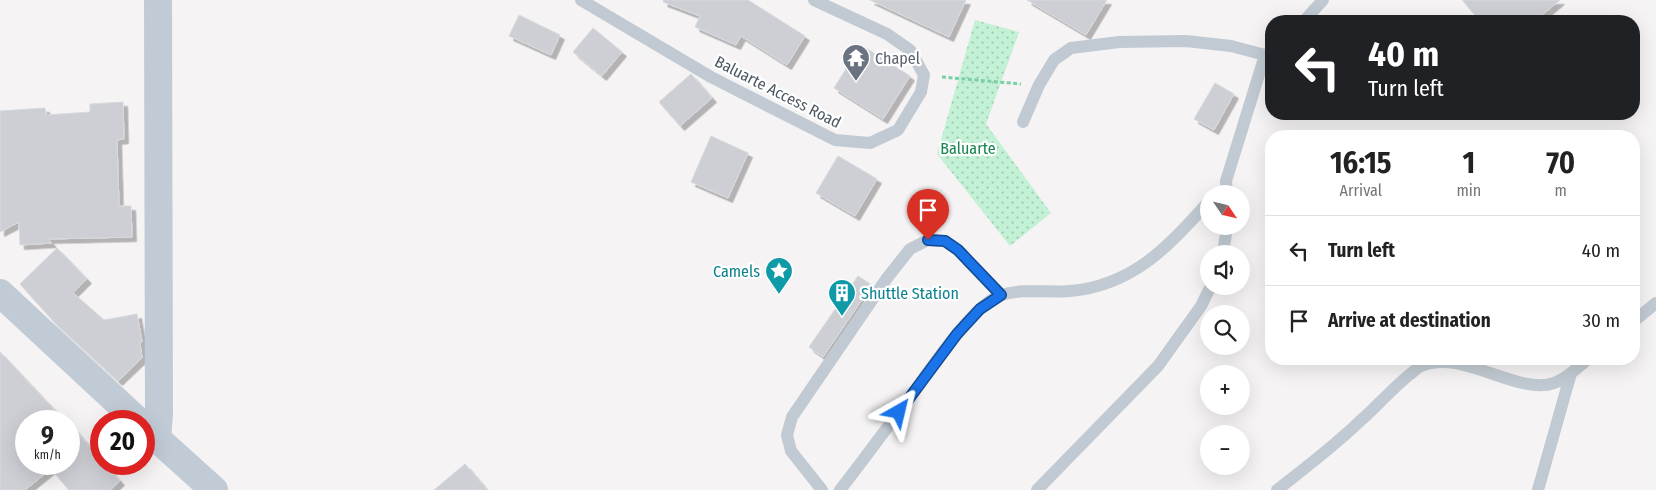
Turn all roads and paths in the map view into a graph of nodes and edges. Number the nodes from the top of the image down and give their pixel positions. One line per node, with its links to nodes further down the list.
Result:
1 (158, 0): 25 (street)
2 (581, 0): 8 (lane, Baluarte Access Road)
3 (814, 0): 8 (lane)
4 (1322, 0): 5 (lane)
5 (1309, 15)
6 (1265, 52): 9 (lane)
7 (1265, 62): 11 (lane)
8 (924, 75): 9 (path)
9 (1038, 85): 10 (lane)
10 (1023, 122)
11 (1226, 181): 12 (lane); 13 (lane)
12 (1223, 185)
13 (1226, 185)
14 (1200, 211): 16 (lane)
15 (0, 293): 24 (street)
16 (1001, 295): 28 (lane); 29 (lane)
17 (1207, 295): 30 (lane)
18 (1656, 303): 19 (lane)
19 (1640, 316)
20 (1424, 365): 31 (lane)
21 (1462, 365): 23 (lane)
22 (1581, 365): 23 (lane)
23 (1571, 373): 32 (lane)
24 (126, 410)
25 (155, 418)
26 (155, 437): 27 (street)
27 (214, 490)
28 (822, 490)
29 (840, 490)
30 (1037, 490)
31 (1277, 490)
32 (1538, 490)

